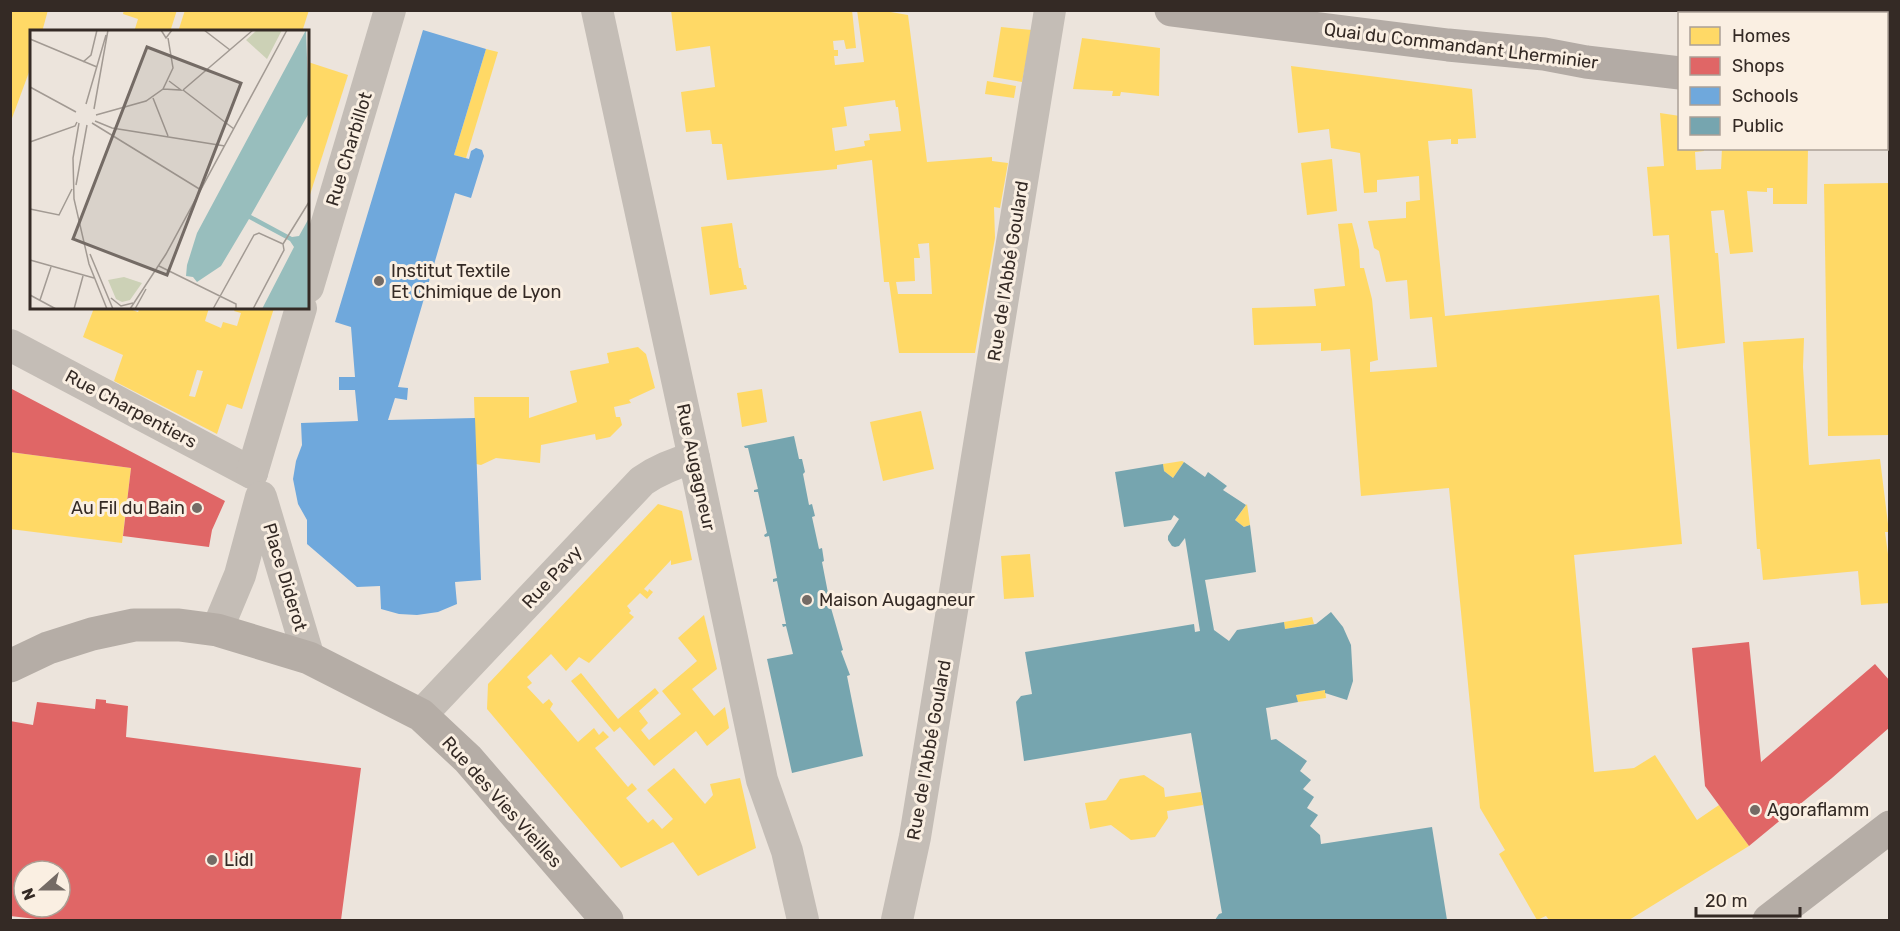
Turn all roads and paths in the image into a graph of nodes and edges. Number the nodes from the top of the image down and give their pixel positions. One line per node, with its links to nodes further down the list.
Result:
1 (390, 10): 6 (street, Rue Charbillot)
2 (597, 10): 9 (street, Rue Augagneur)
3 (1050, 10): 19 (street, Rue de l'Abbé Goulard)
4 (1171, 10): 5 (main road, Quai du Commandant Lherminier)
5 (1669, 72)
6 (309, 284)
7 (301, 309): 10 (street)
8 (10, 345): 10 (street, Rue Charpentiers)
9 (694, 458): 14 (street, Rue Pavy); 18 (street, Rue Augagneur)
10 (256, 485): 11 (street, Place Diderot); 12 (street, Place Diderot)
11 (217, 630): 12 (street, Rue des Vies Vieilles); 13 (street, Rue des Vies Vieilles)
12 (309, 658): 14 (street, Rue des Vies Vieilles)
13 (10, 666)
14 (421, 715): 17 (street, Rue des Vies Vieilles)
15 (1890, 821): 16 (street)
16 (1877, 836): 20 (street)
17 (607, 921)
18 (803, 921)
19 (897, 921)
20 (1769, 921)

